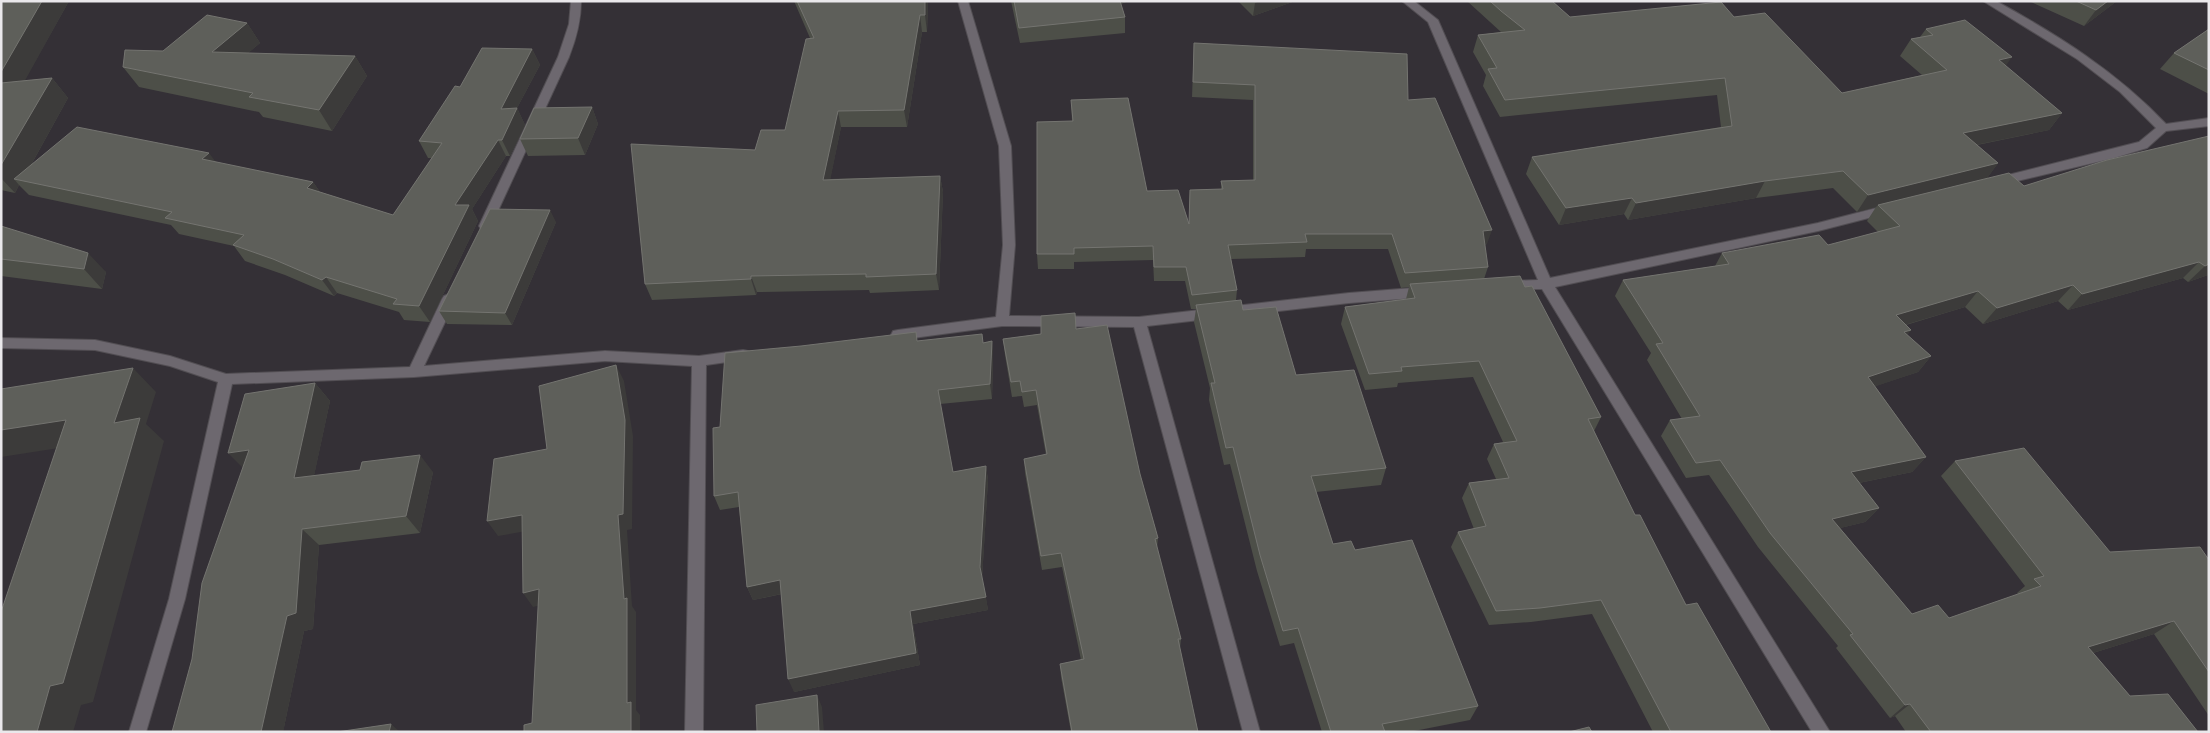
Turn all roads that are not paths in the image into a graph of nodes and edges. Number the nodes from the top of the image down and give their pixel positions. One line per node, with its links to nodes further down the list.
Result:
1 (576, 1): 9 (street)
2 (962, 1): 14 (street)
3 (1407, 1): 10 (street)
4 (1988, 1): 6 (street)
5 (2209, 122): 6 (street)
6 (2163, 128): 7 (street)
7 (1984, 185)
8 (1901, 206): 10 (street)
9 (479, 238)
10 (1546, 284): 11 (street); 25 (street)
11 (1496, 287)
12 (1437, 291): 15 (street)
13 (453, 292): 20 (street)
14 (1002, 321): 15 (street); 16 (street)
15 (1139, 322): 24 (street)
16 (888, 336)
17 (1, 343): 21 (street)
18 (755, 353): 19 (street)
19 (699, 361): 20 (street); 23 (street)
20 (414, 372): 21 (street)
21 (226, 379): 22 (street)
22 (138, 732)
23 (694, 732)
24 (1252, 732)
25 (1822, 732)

